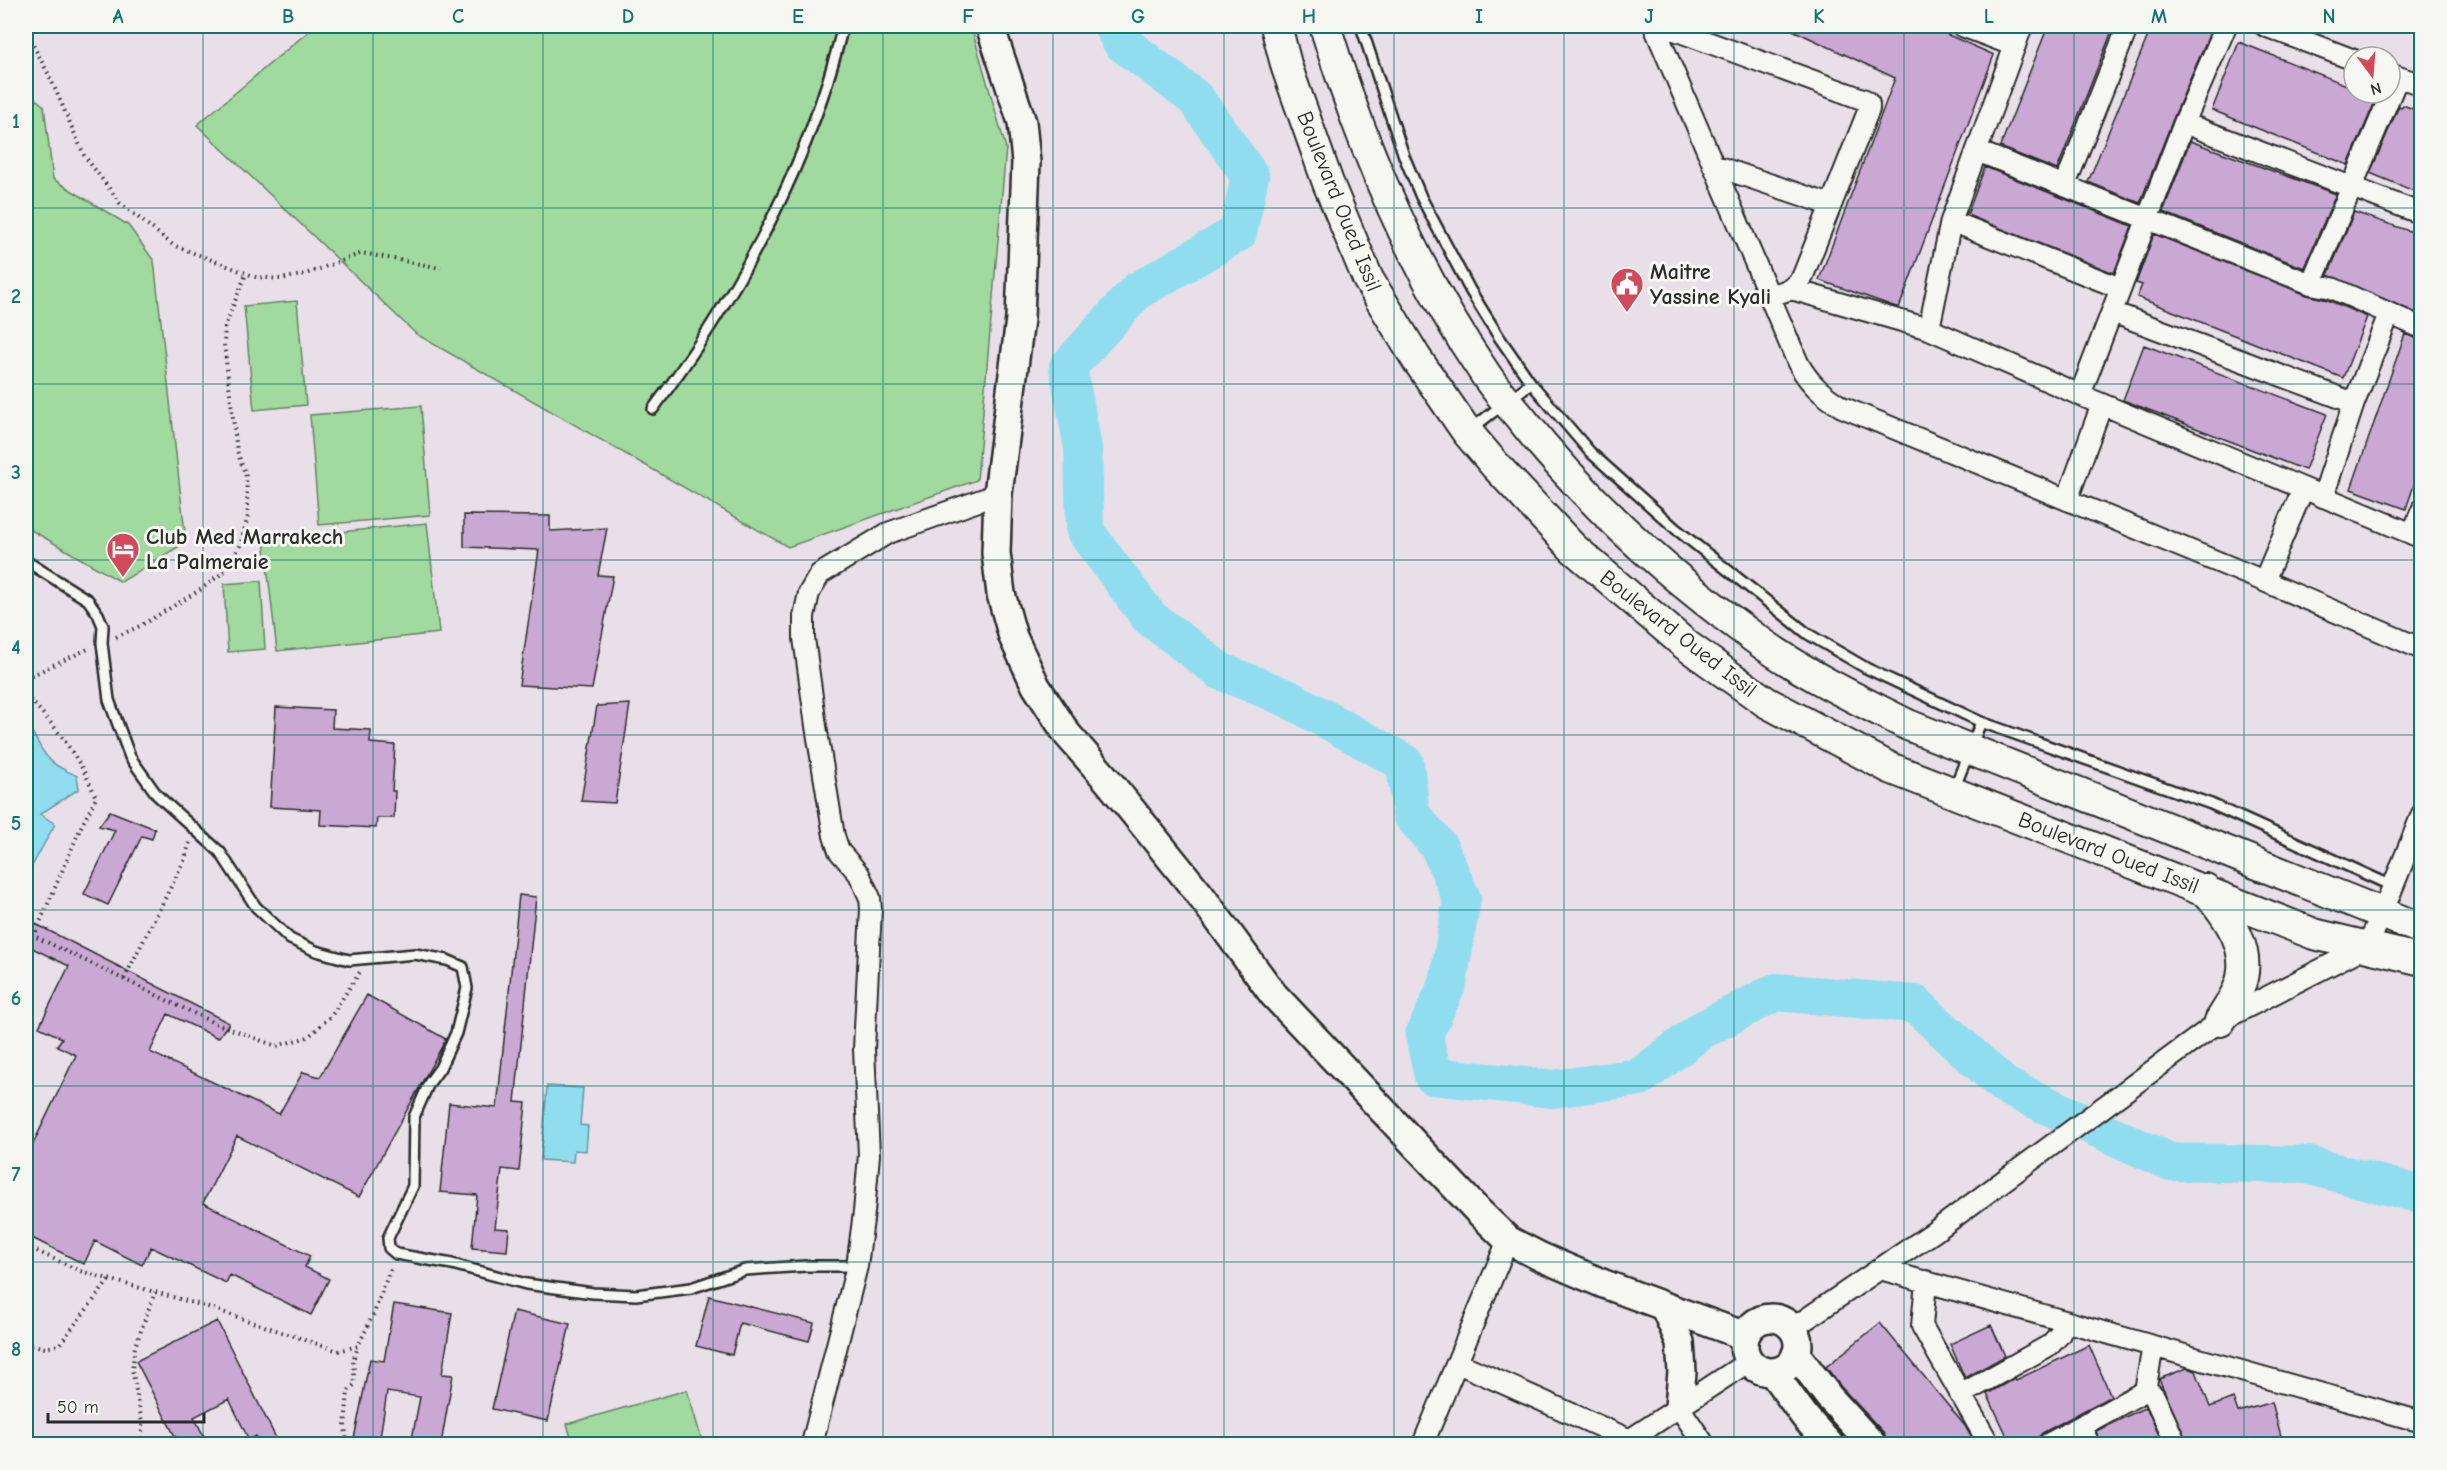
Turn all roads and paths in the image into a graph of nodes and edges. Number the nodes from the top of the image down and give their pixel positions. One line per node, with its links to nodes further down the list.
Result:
1 (843, 26): 43 (lane)
2 (990, 26): 46 (street)
3 (1276, 26): 44 (main road, Boulevard Oued Issil)
4 (1325, 26): 40 (main road, Boulevard Oued Issil)
5 (1361, 26): 38 (lane)
6 (1654, 26): 21 (street)
7 (1664, 26): 24 (street)
8 (1962, 26): 14 (street)
9 (2022, 26): 14 (street)
10 (2128, 26): 22 (street)
11 (2226, 26): 19 (street)
12 (2265, 26): 15 (street)
13 (26, 36): 29 (path)
14 (2015, 46): 20 (street)
15 (2342, 55)
16 (2402, 79): 17 (street)
17 (2421, 85)
18 (2383, 105): 23 (street)
19 (2184, 123): 23 (street); 26 (street)
20 (1977, 151): 22 (street); 27 (street)
21 (1713, 165): 24 (street); 33 (street)
22 (2065, 185): 26 (street)
23 (2350, 188): 25 (street); 30 (street)
24 (1831, 205): 32 (street)
25 (2421, 214)
26 (2148, 219): 30 (street); 31 (street)
27 (1951, 221): 31 (street); 37 (street)
28 (441, 268): 29 (path)
29 (246, 274): 53 (path)
30 (2311, 284): 35 (street)
31 (2120, 288): 34 (street)
32 (1791, 289): 33 (street); 37 (street)
33 (1770, 296): 48 (street)
34 (2112, 312): 39 (street); 41 (street)
35 (2389, 314): 36 (street); 41 (street)
36 (2421, 328)
37 (1929, 329): 39 (street)
38 (1531, 383): 40 (lane); 57 (lane)
39 (2080, 395): 42 (street)
40 (1508, 402): 44 (lane); 58 (main road, Boulevard Oued Issil)
41 (2354, 403): 47 (street)
42 (2102, 404): 45 (street); 48 (street)
43 (653, 409)
44 (1467, 432): 59 (main road, Boulevard Oued Issil)
45 (2303, 489): 47 (street); 52 (street)
46 (998, 494): 73 (street); 76 (street)
47 (2323, 497): 50 (street)
48 (2067, 500): 52 (street)
49 (2421, 510): 50 (street)
50 (2417, 536)
51 (26, 561): 53 (lane)
52 (2264, 580): 54 (street)
53 (102, 643): 55 (path); 61 (lane)
54 (2421, 649)
55 (26, 678)
56 (26, 696): 67 (path)
57 (1982, 722): 58 (lane); 62 (lane)
58 (1971, 752): 59 (lane); 64 (main road, Boulevard Oued Issil)
59 (1953, 791): 63 (main road, Boulevard Oued Issil)
60 (2421, 814): 62 (street)
61 (194, 830): 69 (lane); 71 (path)
62 (2392, 886): 64 (street)
63 (2205, 889): 68 (main road, Boulevard Oued Issil); 72 (main road)
64 (2382, 914): 65 (main road, Boulevard Oued Issil); 68 (street)
65 (2421, 929)
66 (26, 932): 67 (path)
67 (34, 936): 71 (path)
68 (2367, 946): 70 (main road, Boulevard Oued Issil); 72 (street)
69 (368, 959): 71 (path); 75 (lane)
70 (2421, 960)
71 (124, 979)
72 (2220, 1021): 77 (street)
73 (1508, 1240): 81 (street); 88 (street)
74 (26, 1246): 78 (path)
75 (396, 1254): 76 (lane); 85 (path)
76 (857, 1266): 99 (street)
77 (1880, 1269): 79 (street); 83 (street)
78 (110, 1279): 80 (path); 84 (path)
79 (1926, 1281): 82 (street); 91 (street)
80 (155, 1292): 85 (path); 97 (path)
81 (1664, 1306): 87 (street); 92 (street)
82 (2066, 1321): 86 (street); 91 (street)
83 (1795, 1341): 87 (street); 89 (street); 102 (street)
84 (26, 1344)
85 (358, 1346): 98 (path)
86 (2152, 1346): 90 (street); 93 (street)
87 (1746, 1349): 89 (street); 92 (street)
88 (1458, 1363): 95 (street); 96 (street)
89 (1773, 1373): 101 (street)
90 (2145, 1391): 94 (street); 105 (street)
91 (1960, 1395): 103 (street)
92 (1679, 1407): 95 (street); 100 (street)
93 (2421, 1422)
94 (2085, 1436): 104 (street)
95 (1626, 1442)
96 (1429, 1443)
97 (142, 1444)
98 (347, 1444)
99 (812, 1444)
100 (1704, 1444)
101 (1829, 1444)
102 (1872, 1444)
103 (1989, 1444)
104 (2048, 1444)
105 (2176, 1444)

